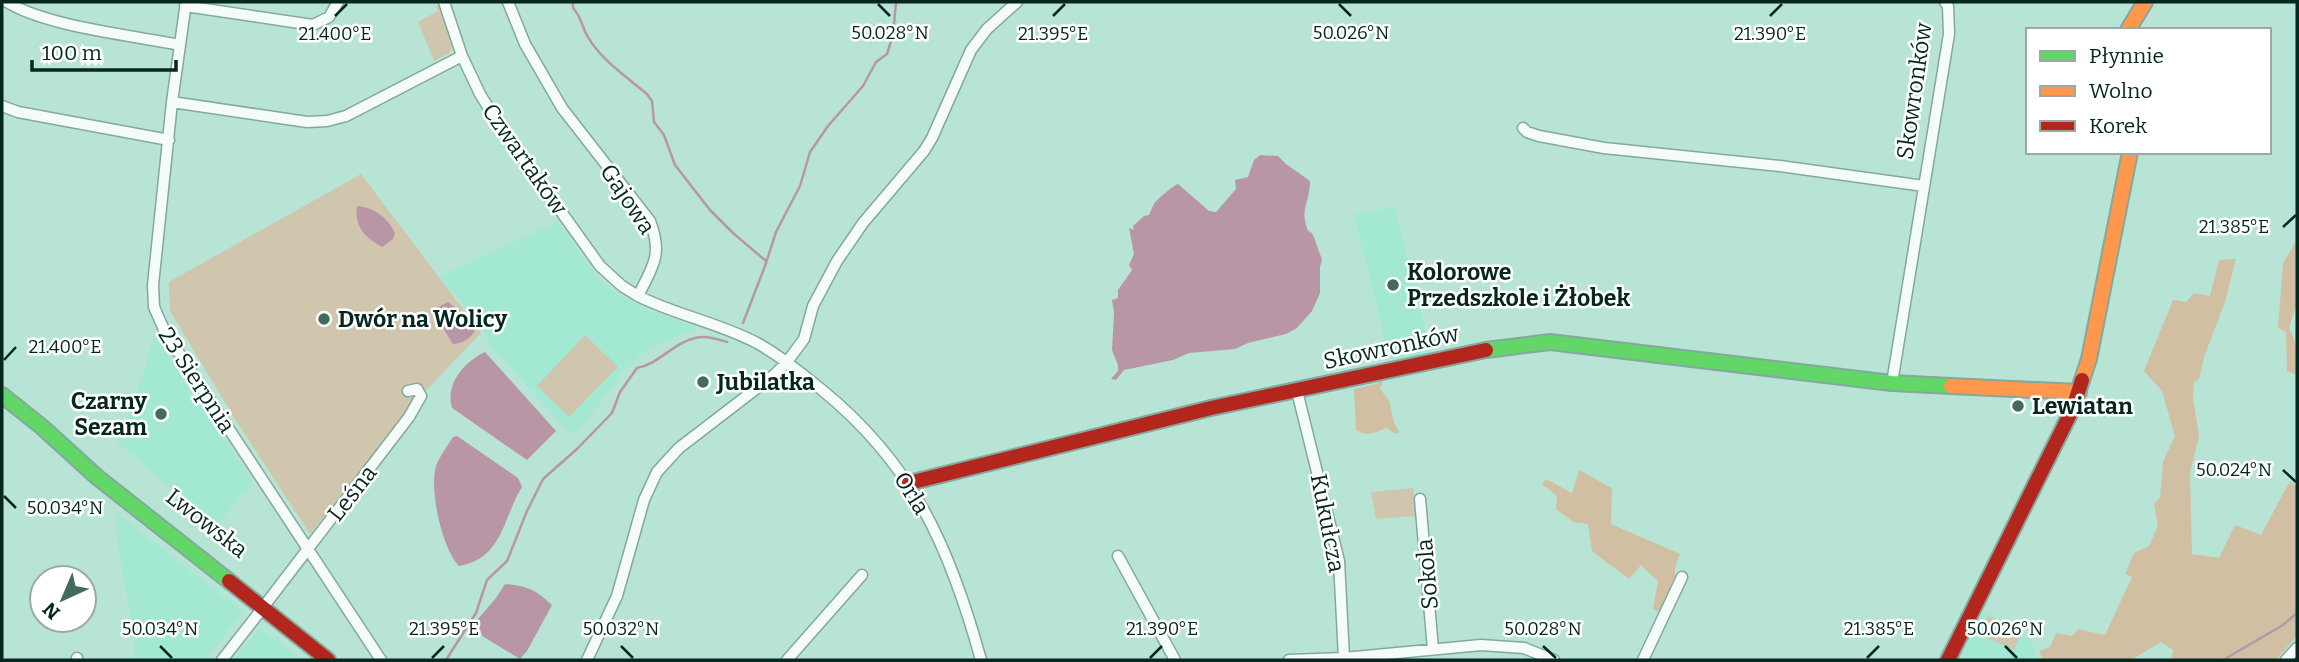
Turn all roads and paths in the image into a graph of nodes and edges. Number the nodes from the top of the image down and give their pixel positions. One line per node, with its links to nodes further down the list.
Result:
1 (7, 2): 10 (street)
2 (338, 2): 8 (street)
3 (444, 2): 11 (street, Czwartaków)
4 (508, 2): 18 (street, Gajowa)
5 (1017, 2): 19 (street)
6 (1945, 2): 17 (street, Skowronków)
7 (2145, 2): 9 (street)
8 (186, 4): 10 (street, 23 Sierpnia)
9 (2129, 28)
10 (180, 45): 12 (street, 23 Sierpnia)
11 (462, 56): 12 (street); 18 (street, Czwartaków)
12 (172, 102): 15 (street, 23 Sierpnia)
13 (2, 106): 15 (street)
14 (1523, 128): 17 (street, Skowronków)
15 (169, 140): 27 (street, 23 Sierpnia)
16 (2130, 154): 23 (street)
17 (1924, 186): 20 (street, Skowronków)
18 (638, 296): 19 (street)
19 (787, 362): 25 (street, Orla); 42 (street)
20 (1892, 383): 22 (street, Skowronków); 23 (street, Skowronków)
21 (408, 391): 27 (street, Leśna)
22 (1297, 391): 25 (street, Skowronków); 37 (street, Kukułcza)
23 (2079, 392): 50 (street)
24 (2, 395): 33 (street, Lwowska)
25 (909, 483): 44 (street, Orla)
26 (1420, 499): 36 (street, Sokola)
27 (308, 549): 29 (street, Leśna); 30 (street, 23 Sierpnia)
28 (1118, 556): 45 (street)
29 (294, 568): 30 (street); 33 (street, Leśna)
30 (320, 568): 41 (street, 23 Sierpnia)
31 (862, 575): 43 (street)
32 (1682, 578): 49 (street)
33 (265, 605): 38 (street, Leśna); 39 (street, Lwowska); 40 (street, Lwowska)
34 (1524, 648): 36 (street); 47 (street); 48 (street)
35 (2297, 648): 51 (street)
36 (1433, 649): 37 (street)
37 (1344, 658): 46 (street)
38 (222, 660)
39 (328, 660)
40 (340, 660)
41 (381, 660)
42 (587, 660)
43 (787, 660)
44 (981, 660)
45 (1175, 660)
46 (1289, 660)
47 (1521, 660)
48 (1555, 660)
49 (1643, 660)
50 (1948, 660)
51 (2286, 660)

